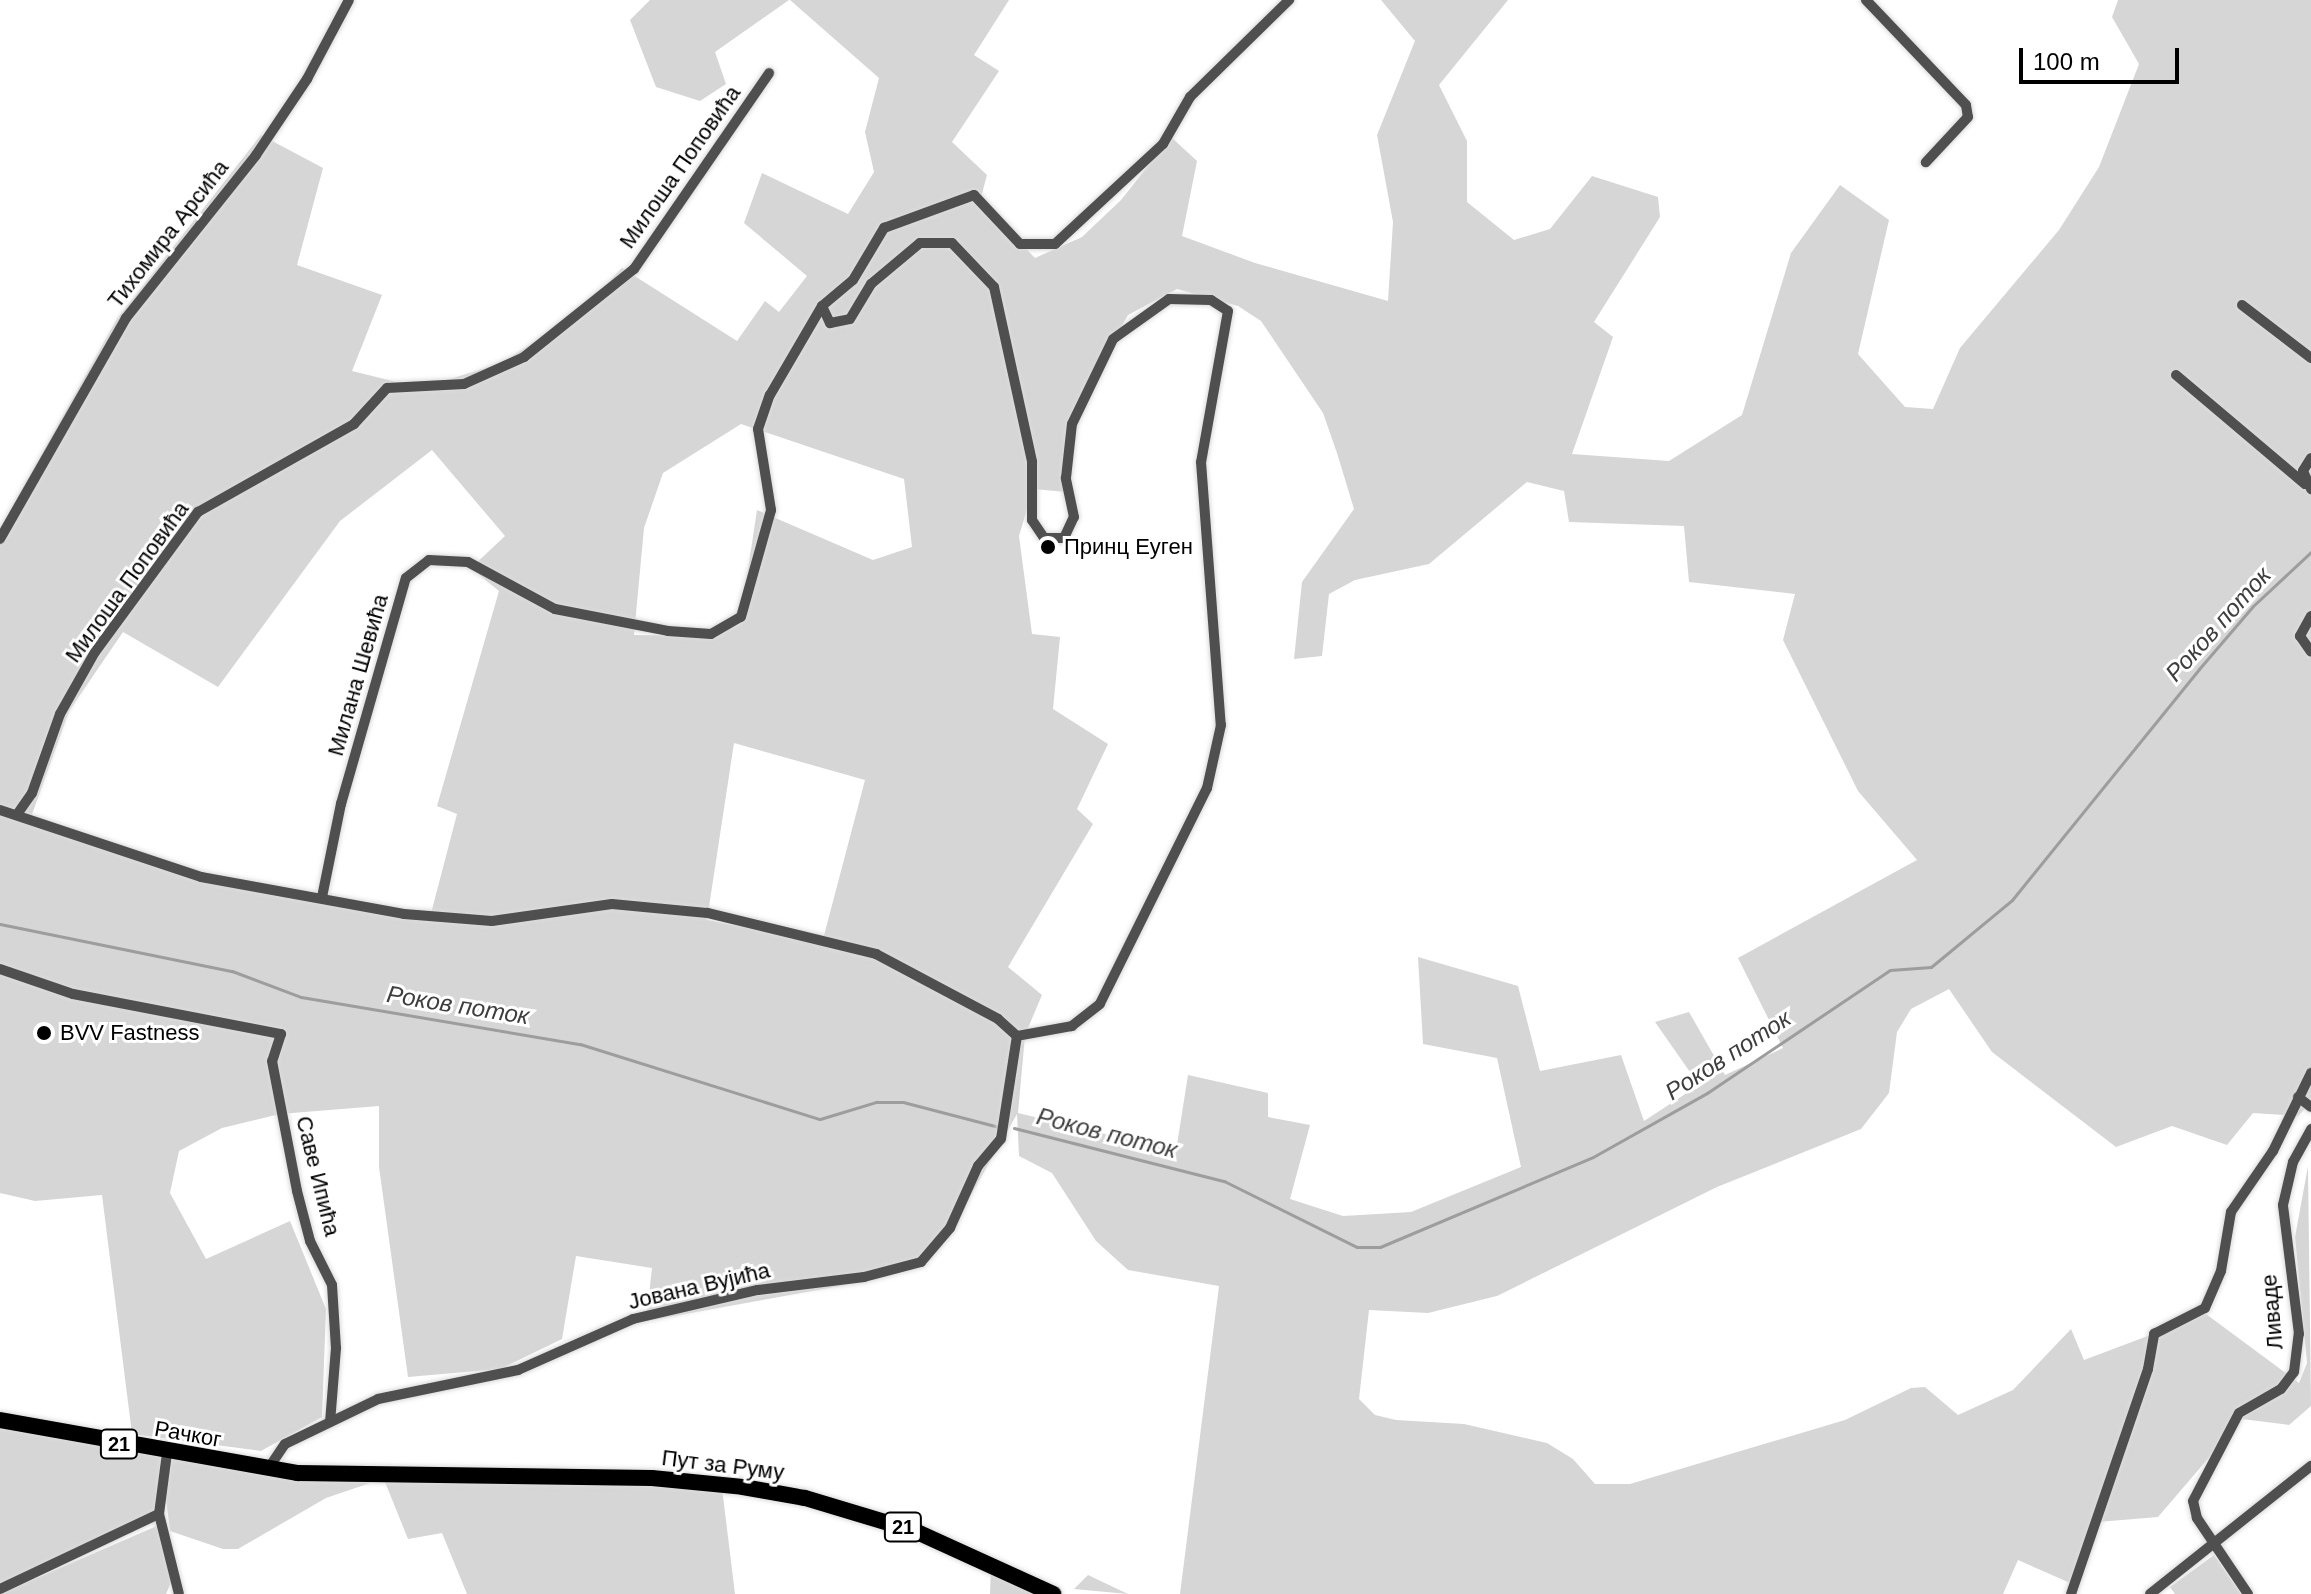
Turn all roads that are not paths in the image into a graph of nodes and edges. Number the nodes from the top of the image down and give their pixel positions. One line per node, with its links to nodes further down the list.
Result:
1 (1289, 0): 7 (street, Милана Шевића)
2 (1866, 0): 5 (street)
3 (344, 2): 12 (street, Тихомира Арсића)
4 (769, 73): 16 (street, Милоша Поповића)
5 (1926, 162)
6 (2242, 305): 8 (street)
7 (822, 306): 17 (street, Милана Шевића); 19 (street)
8 (2311, 358)
9 (2176, 375): 11 (street)
10 (2311, 458): 11 (street)
11 (2308, 486)
12 (0, 539)
13 (2311, 616): 14 (street)
14 (2311, 652)
15 (0, 810): 16 (street)
16 (18, 813): 17 (street)
17 (322, 897): 19 (street)
18 (0, 969): 25 (street, Саве Ипића)
19 (1017, 1036): 25 (street, Јована Вујића)
20 (2311, 1073): 21 (street)
21 (2298, 1097): 22 (street); 35 (street)
22 (2311, 1107)
23 (2311, 1129): 31 (street, Ливаде)
24 (0, 1420): 26 (main road, Рачког / 21)
25 (330, 1422): 28 (street, Јована Вујића)
26 (167, 1453): 28 (main road, Рачког / 21); 30 (street)
27 (2311, 1466): 31 (street)
28 (268, 1469): 29 (main road, Рачког / 21)
29 (369, 1478): 34 (main road, Пут за Руму / 21)
30 (159, 1514): 32 (street); 33 (street)
31 (2214, 1547): 36 (street); 37 (street, Ливаде)
32 (0, 1589)
33 (179, 1594)
34 (1053, 1594)
35 (2071, 1594)
36 (2150, 1594)
37 (2248, 1594)

